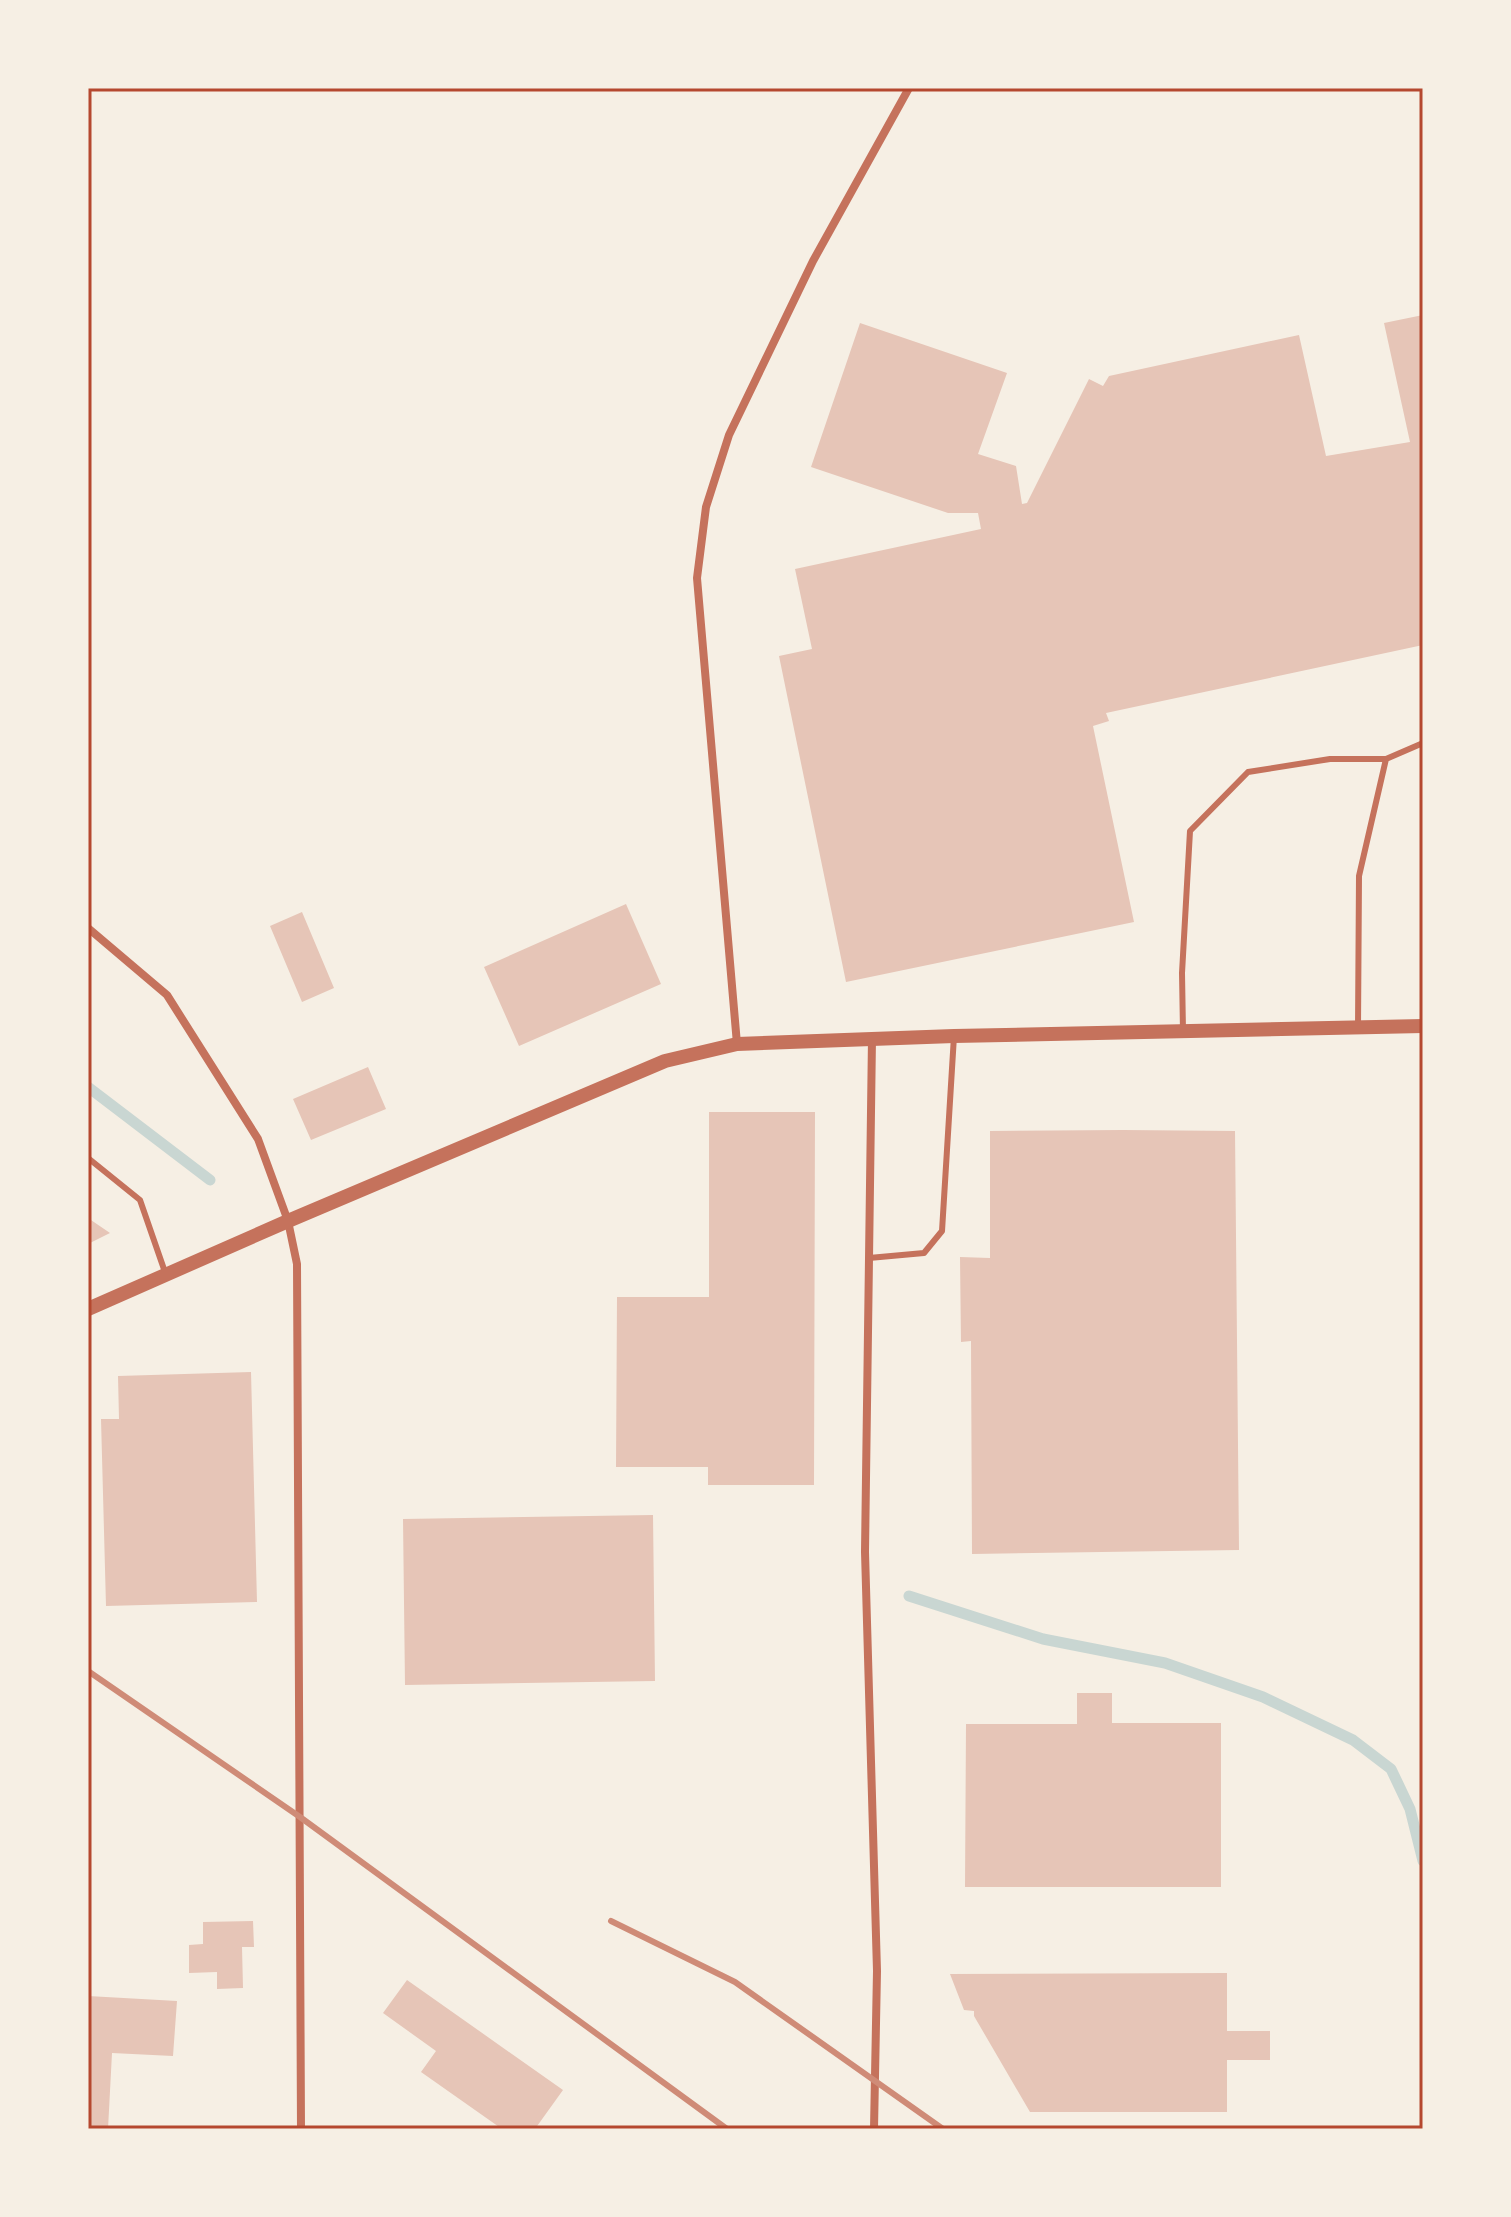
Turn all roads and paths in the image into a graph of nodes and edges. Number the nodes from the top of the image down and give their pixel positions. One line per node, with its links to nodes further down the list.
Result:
1 (909, 88): 10 (street)
2 (1423, 743): 3 (lane)
3 (1386, 759): 6 (lane); 7 (lane)
4 (88, 928): 12 (street)
5 (1423, 1026): 6 (street)
6 (1358, 1028): 7 (street)
7 (1183, 1031): 8 (street)
8 (954, 1036): 9 (street); 13 (lane)
9 (872, 1038): 10 (street); 13 (street)
10 (737, 1044): 12 (street)
11 (88, 1158): 14 (lane)
12 (288, 1221): 14 (street); 16 (street)
13 (869, 1258): 17 (street)
14 (166, 1275): 15 (street)
15 (88, 1309)
16 (301, 2129)
17 (874, 2129)

